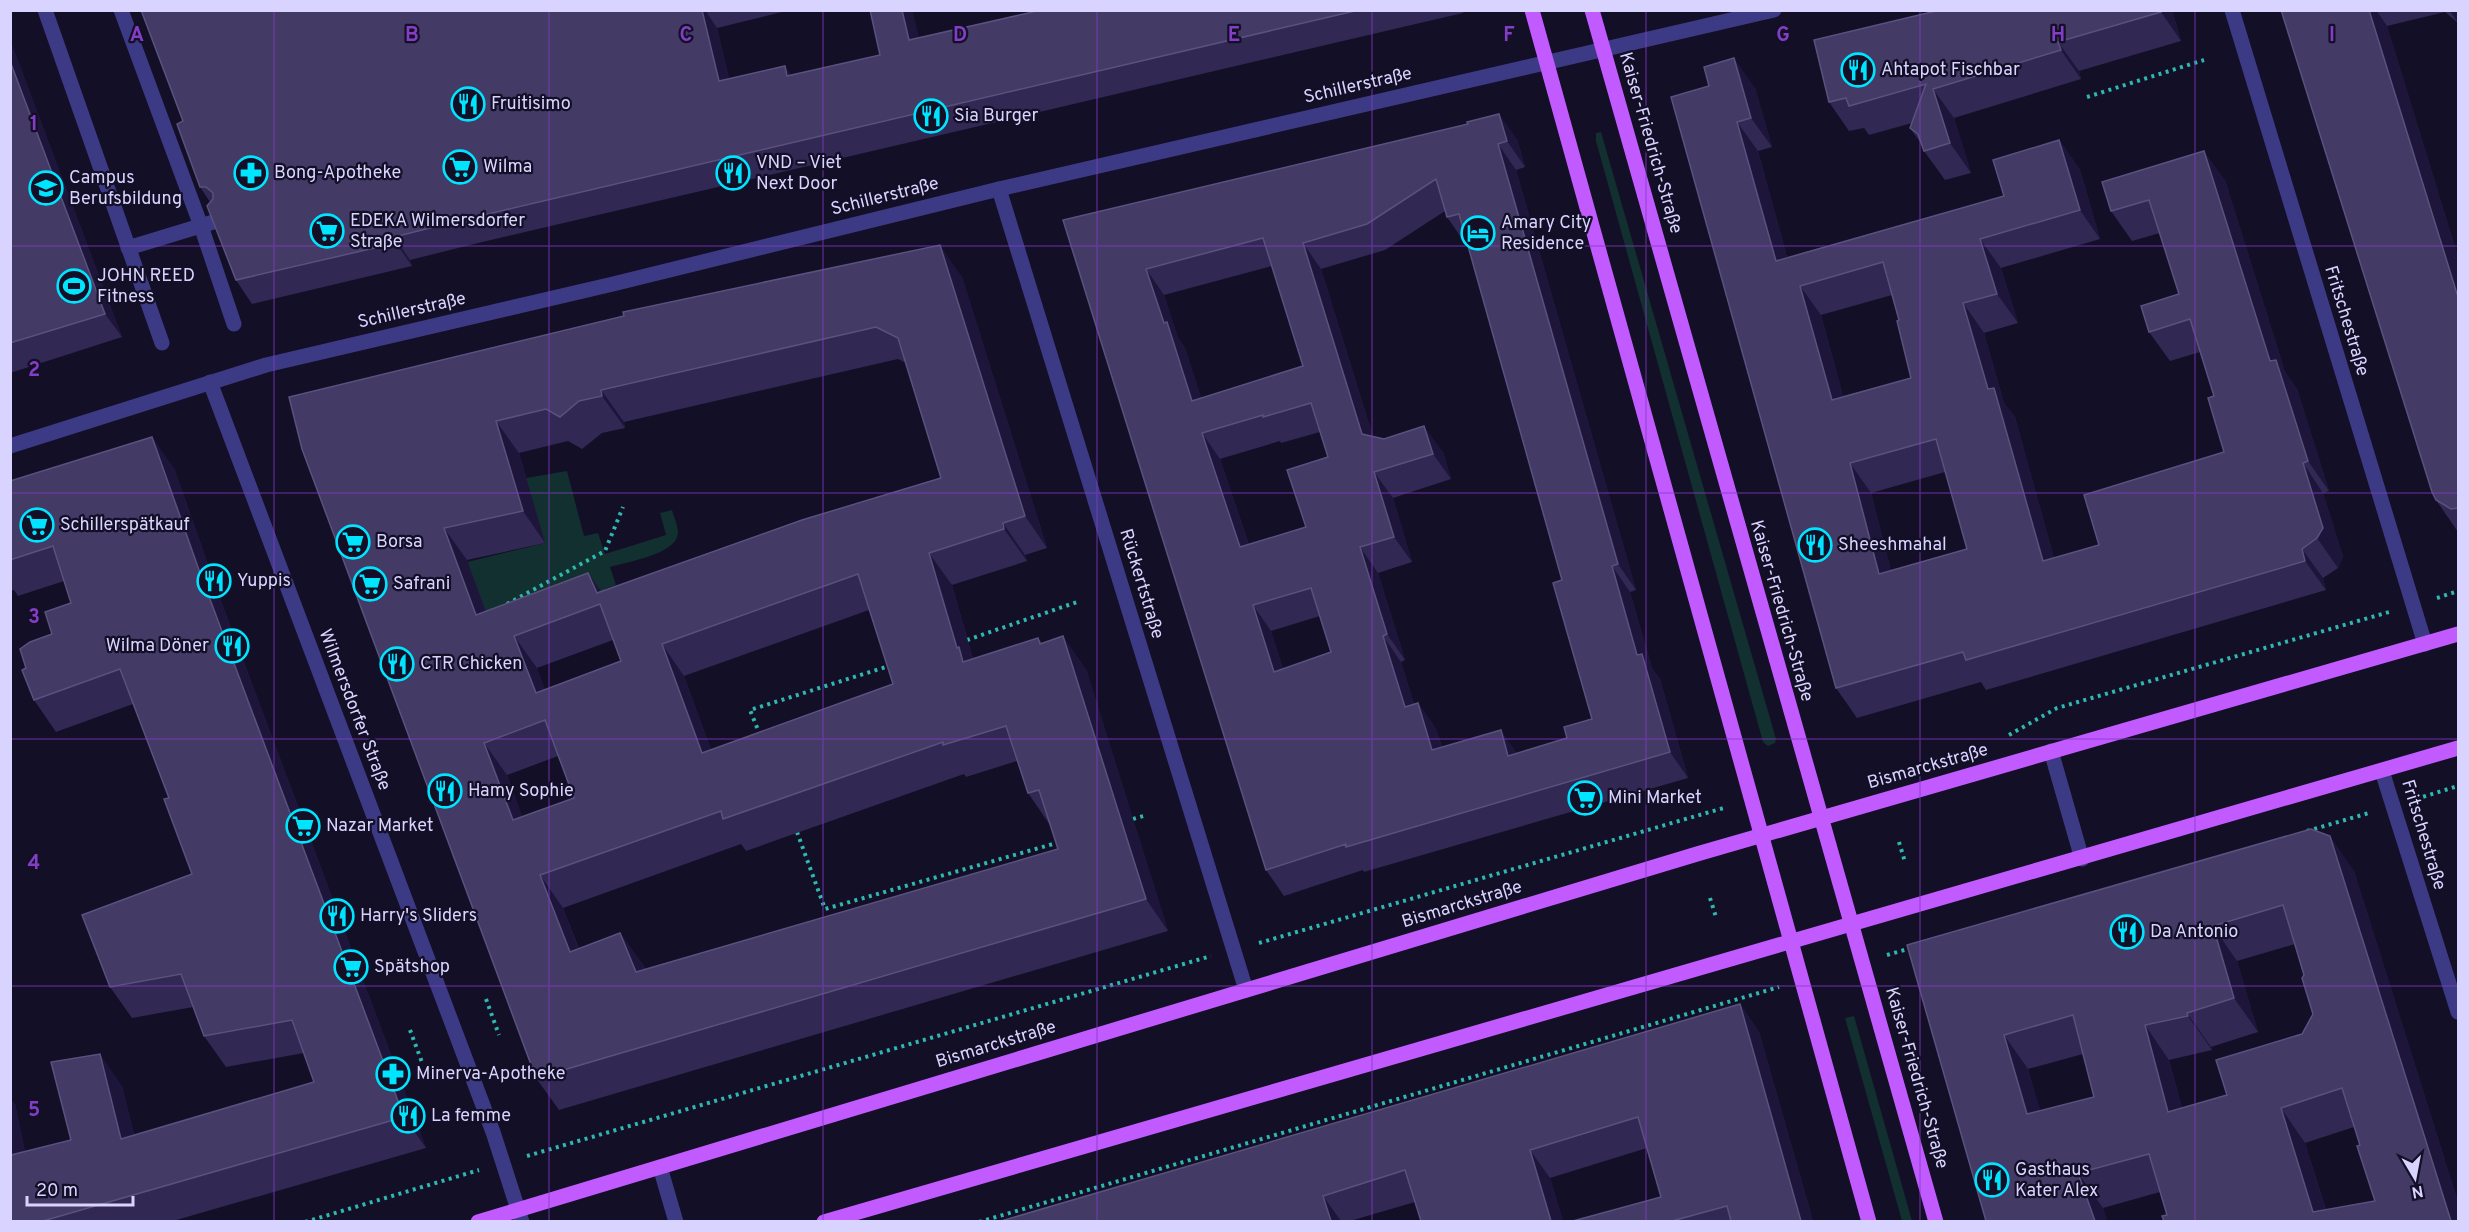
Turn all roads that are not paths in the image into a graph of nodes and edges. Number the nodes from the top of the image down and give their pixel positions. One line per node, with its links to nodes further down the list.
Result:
1 (45, 10): 12 (street)
2 (120, 10): 11 (street)
3 (1533, 10): 8 (main road)
4 (1593, 10): 7 (main road, Kaiser-Friedrich-Straße)
5 (1774, 10): 7 (street, Schillerstraße)
6 (2232, 10): 18 (street, Fritschestraße)
7 (1604, 49): 8 (street, Schillerstraße); 22 (main road, Kaiser-Friedrich-Straße)
8 (1547, 62): 9 (street, Schillerstraße); 23 (main road)
9 (999, 189): 15 (street, Schillerstraße); 27 (street, Rückertstraße)
10 (220, 220): 11 (street)
11 (201, 226): 12 (street); 13 (street)
12 (128, 248): 14 (street)
13 (234, 324)
14 (162, 343)
15 (210, 382): 16 (street, Schillerstraße); 30 (street, Wilmersdorfer Straße)
16 (10, 446)
17 (2458, 634): 18 (main road, Bismarckstraße)
18 (2424, 644): 20 (main road, Bismarckstraße)
19 (2458, 748): 21 (main road)
20 (2051, 751): 22 (main road, Bismarckstraße); 24 (street)
21 (2382, 771): 24 (main road); 28 (street, Fritschestraße)
22 (1820, 818): 23 (main road, Bismarckstraße); 25 (main road, Kaiser-Friedrich-Straße)
23 (1763, 835): 26 (main road); 27 (main road, Bismarckstraße)
24 (2082, 859): 25 (main road)
25 (1852, 926): 26 (main road); 35 (main road, Kaiser-Friedrich-Straße)
26 (1792, 942): 33 (main road); 34 (main road)
27 (1246, 990): 29 (main road, Bismarckstraße)
28 (2458, 1012)
29 (660, 1167): 30 (main road, Bismarckstraße); 32 (street)
30 (520, 1216): 31 (main road, Bismarckstraße)
31 (478, 1221)
32 (676, 1221)
33 (824, 1221)
34 (1869, 1221)
35 (1936, 1221)

